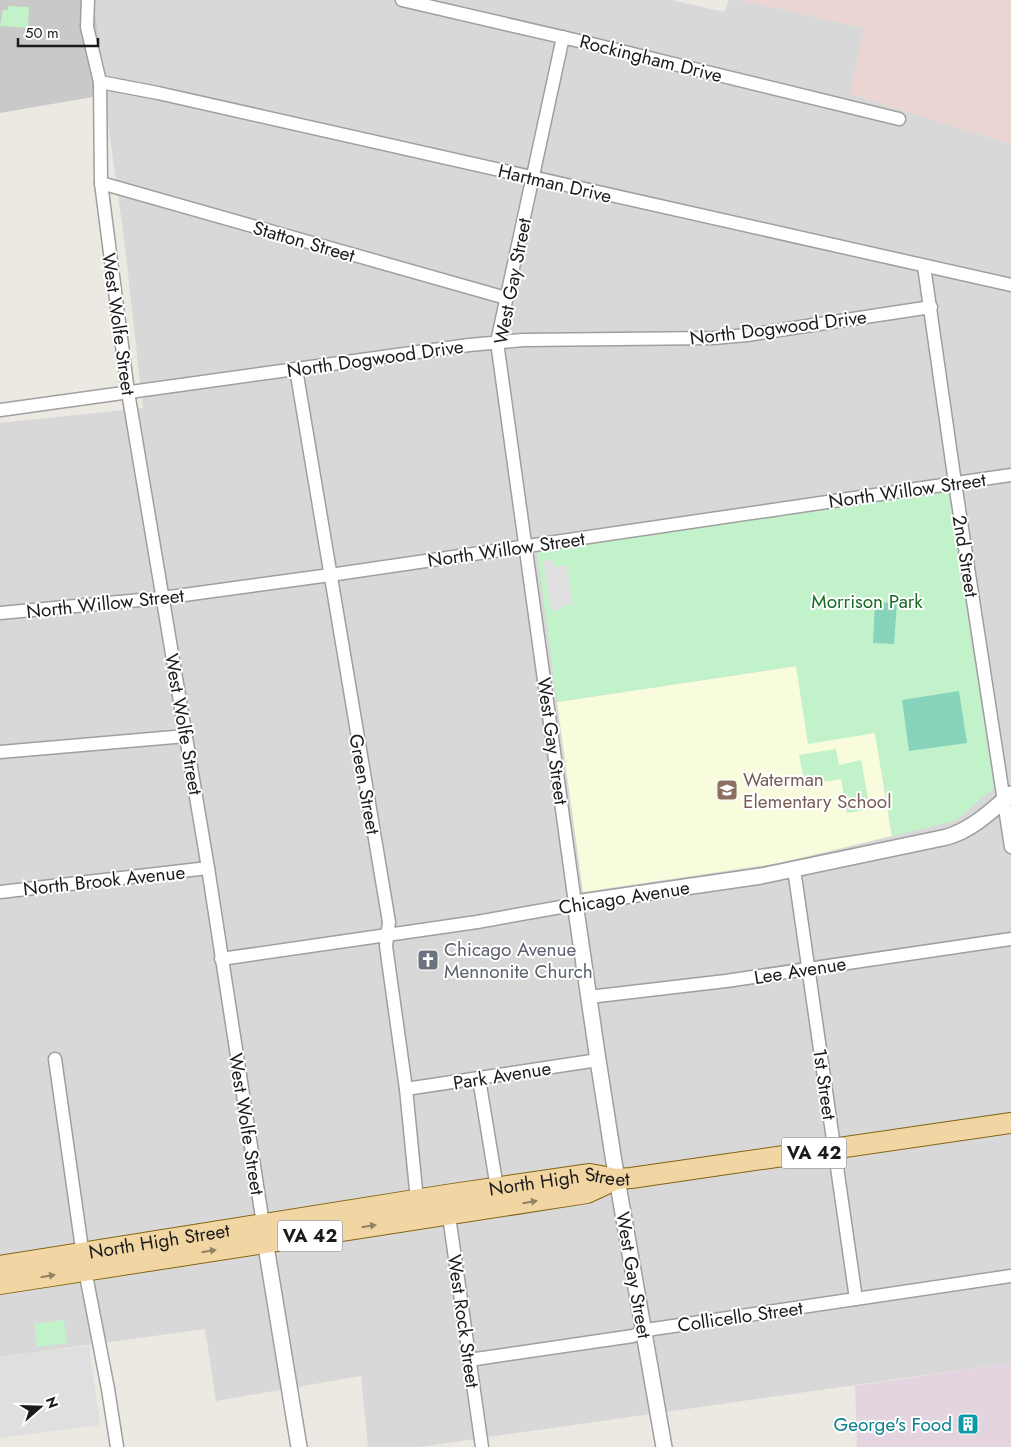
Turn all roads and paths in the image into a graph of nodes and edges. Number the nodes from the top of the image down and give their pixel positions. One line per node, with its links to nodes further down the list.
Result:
1 (88, 0): 4 (street, West Wolfe Street)
2 (402, 0): 3 (street, Rockingham Drive)
3 (563, 37): 5 (street, Rockingham Drive); 6 (street, West Gay Street)
4 (100, 82): 6 (street, Hartman Drive); 7 (street, West Wolfe Street)
5 (899, 119)
6 (532, 178): 8 (street, Hartman Drive); 10 (street, West Gay Street)
7 (101, 183): 10 (street, Statton Street); 14 (street, West Wolfe Street)
8 (924, 266): 9 (street, Hartman Drive); 11 (street, 2nd Street)
9 (1011, 285)
10 (506, 298): 12 (street, West Gay Street)
11 (931, 307): 12 (street, North Dogwood Drive); 17 (street, 2nd Street)
12 (497, 342): 13 (street, North Dogwood Drive); 18 (street, West Gay Street)
13 (296, 369): 14 (street, North Dogwood Drive); 19 (street, Green Street)
14 (128, 392): 15 (street, North Dogwood Drive); 20 (street, West Wolfe Street)
15 (0, 410)
16 (1011, 475): 17 (street, North Willow Street)
17 (955, 483): 18 (street, North Willow Street); 24 (street, 2nd Street)
18 (525, 546): 19 (street, North Willow Street); 29 (street, West Gay Street)
19 (330, 576): 20 (street, North Willow Street); 30 (street, Green Street)
20 (162, 598): 21 (street, North Willow Street); 22 (street, West Wolfe Street)
21 (0, 613)
22 (186, 736): 23 (street); 26 (street, West Wolfe Street)
23 (0, 752)
24 (1008, 796): 25 (street, 2nd Street); 27 (street, Chicago Avenue)
25 (1011, 847)
26 (208, 868): 28 (street, North Brook Avenue); 32 (street, West Wolfe Street)
27 (794, 869): 29 (street, Chicago Avenue); 33 (street, 1st Street)
28 (0, 892)
29 (575, 903): 30 (street, Chicago Avenue); 34 (street, West Gay Street)
30 (388, 935): 32 (street, Chicago Avenue); 38 (street, Green Street)
31 (1011, 939): 33 (street, Lee Avenue)
32 (221, 959): 45 (street, West Wolfe Street)
33 (808, 968): 34 (street, Lee Avenue); 40 (street, 1st Street)
34 (589, 997): 36 (street, West Gay Street)
35 (55, 1059): 46 (street)
36 (598, 1060): 37 (street, Park Avenue); 41 (street, West Gay Street)
37 (479, 1079): 38 (street, Park Avenue); 42 (street)
38 (406, 1089): 43 (street, Green Street)
39 (1011, 1123): 40 (main road, VA 42)
40 (834, 1150): 41 (main road, VA 42); 50 (street, 1st Street)
41 (617, 1178): 42 (main road, North High Street / VA 42); 44 (main road, North High Street / VA 42, one-way to 41); 51 (street, West Gay Street)
42 (497, 1188): 44 (main road, North High Street / VA 42)
43 (417, 1200): 44 (main road, North High Street / VA 42); 45 (main road, North High Street / VA 42)
44 (447, 1205): 45 (main road, North High Street / VA 42, one-way to 44); 52 (street, West Rock Street)
45 (264, 1233): 46 (main road, North High Street / VA 42); 54 (street, West Wolfe Street)
46 (84, 1261): 47 (main road, North High Street / VA 42); 49 (main road, North High Street / VA 42, one-way to 46); 53 (street)
47 (0, 1266)
48 (1011, 1276): 50 (street, Collicello Street)
49 (0, 1284)
50 (856, 1299): 51 (street, Collicello Street)
51 (643, 1331): 52 (street, Collicello Street); 56 (street, West Gay Street)
52 (469, 1360): 55 (street, West Rock Street)
53 (117, 1447)
54 (299, 1447)
55 (482, 1447)
56 (664, 1447)

